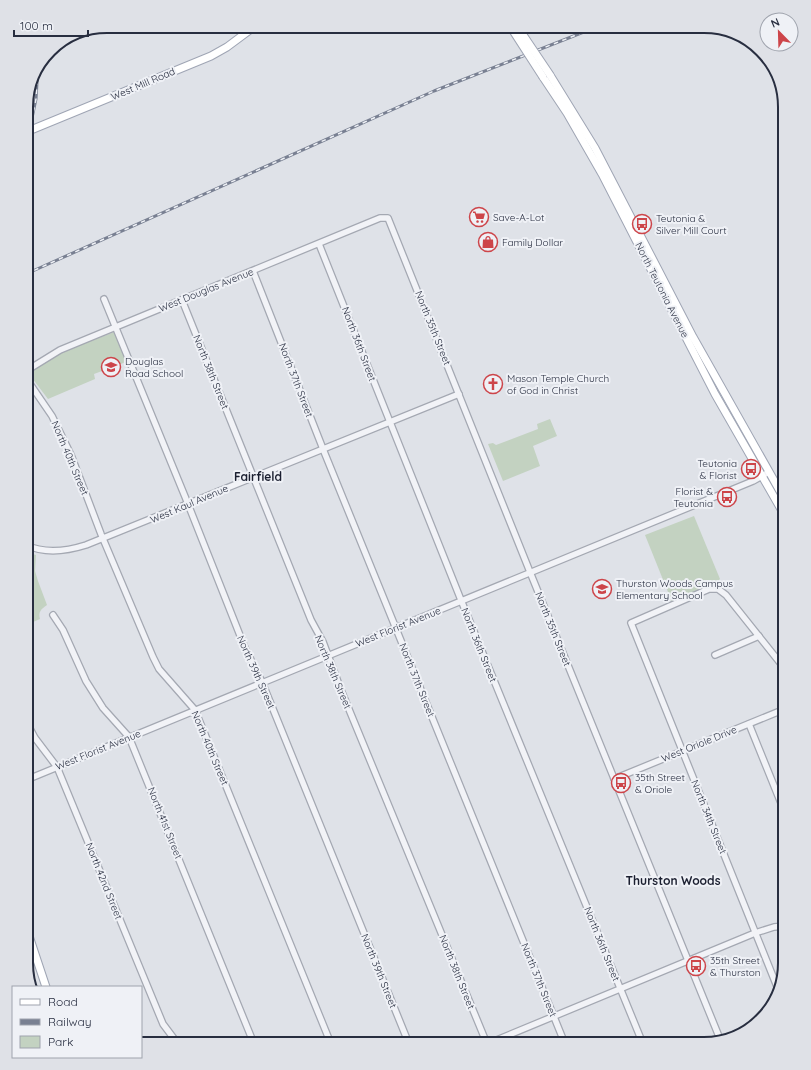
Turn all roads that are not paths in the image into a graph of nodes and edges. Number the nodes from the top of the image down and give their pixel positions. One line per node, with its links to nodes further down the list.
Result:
1 (246, 33): 5 (main road, West Mill Road)
2 (515, 33): 4 (main road, North Teutonia Avenue, bridge)
3 (521, 33): 4 (main road, North Teutonia Avenue, bridge)
4 (546, 76): 17 (main road, North Teutonia Avenue); 19 (main road, North Teutonia Avenue)
5 (33, 129)
6 (388, 218): 7 (street, West Douglas Avenue); 14 (street, North 35th Street)
7 (320, 244): 8 (street, West Douglas Avenue); 15 (street, North 36th Street)
8 (253, 271): 10 (street, West Douglas Avenue); 16 (street, North 37th Street)
9 (104, 299): 11 (street, North 39th Street)
10 (182, 300): 11 (street, West Douglas Avenue); 18 (street, North 38th Street)
11 (117, 327): 12 (street, West Douglas Avenue); 21 (street, North 39th Street)
12 (33, 366)
13 (33, 388): 23 (street, North 40th Street)
14 (459, 394): 15 (street, West Kaul Avenue); 25 (street, North 35th Street)
15 (389, 421): 16 (street, West Kaul Avenue); 26 (street, North 36th Street)
16 (323, 449): 18 (street, West Kaul Avenue); 28 (street, North 37th Street)
17 (769, 472): 19 (street, West Florist Avenue); 20 (main road, North Teutonia Avenue)
18 (254, 476): 21 (street, West Kaul Avenue); 30 (street, North 38th Street)
19 (761, 476): 22 (main road, North Teutonia Avenue); 25 (street, West Florist Avenue)
20 (778, 488)
21 (189, 504): 23 (street, West Kaul Avenue); 33 (street, North 39th Street)
22 (778, 504)
23 (103, 539): 24 (street, West Kaul Avenue); 34 (street, North 40th Street)
24 (33, 548)
25 (530, 572): 26 (street, West Florist Avenue); 42 (street, North 35th Street)
26 (461, 600): 28 (street, West Florist Avenue); 52 (street, North 36th Street)
27 (53, 615): 38 (street, North 41st Street)
28 (396, 627): 30 (street, West Florist Avenue); 53 (street, North 37th Street)
29 (759, 636): 31 (street); 32 (street); 39 (street, North 34th Street)
30 (328, 655): 33 (street, West Florist Avenue); 59 (street, North 38th Street)
31 (715, 655)
32 (778, 660)
33 (262, 682): 34 (street, West Florist Avenue); 58 (street, North 39th Street)
34 (195, 710): 38 (street, West Florist Avenue); 57 (street, North 40th Street)
35 (778, 712): 36 (street, West Oriole Drive)
36 (749, 724): 39 (street, West Oriole Drive); 43 (street)
37 (33, 734): 40 (street, North 42nd Street)
38 (129, 737): 40 (street, West Florist Avenue); 56 (street, North 41st Street)
39 (683, 751): 42 (street, West Oriole Drive); 45 (street, North 34th Street)
40 (57, 767): 41 (street, West Florist Avenue); 55 (street, North 42nd Street)
41 (33, 777)
42 (614, 778): 47 (street, North 35th Street)
43 (778, 796)
44 (778, 927): 45 (street)
45 (755, 933): 47 (street); 49 (street, North 34th Street)
46 (33, 948): 48 (main road)
47 (688, 961): 52 (street); 54 (street, North 35th Street)
48 (39, 966): 50 (main road); 51 (street)
49 (775, 982)
50 (46, 986)
51 (49, 986)
52 (620, 990): 53 (street); 62 (street, North 36th Street)
53 (553, 1017): 60 (street); 61 (street, North 37th Street)
54 (719, 1036)
55 (173, 1037)
56 (251, 1037)
57 (328, 1037)
58 (406, 1037)
59 (484, 1037)
60 (504, 1037)
61 (561, 1037)
62 (640, 1037)

